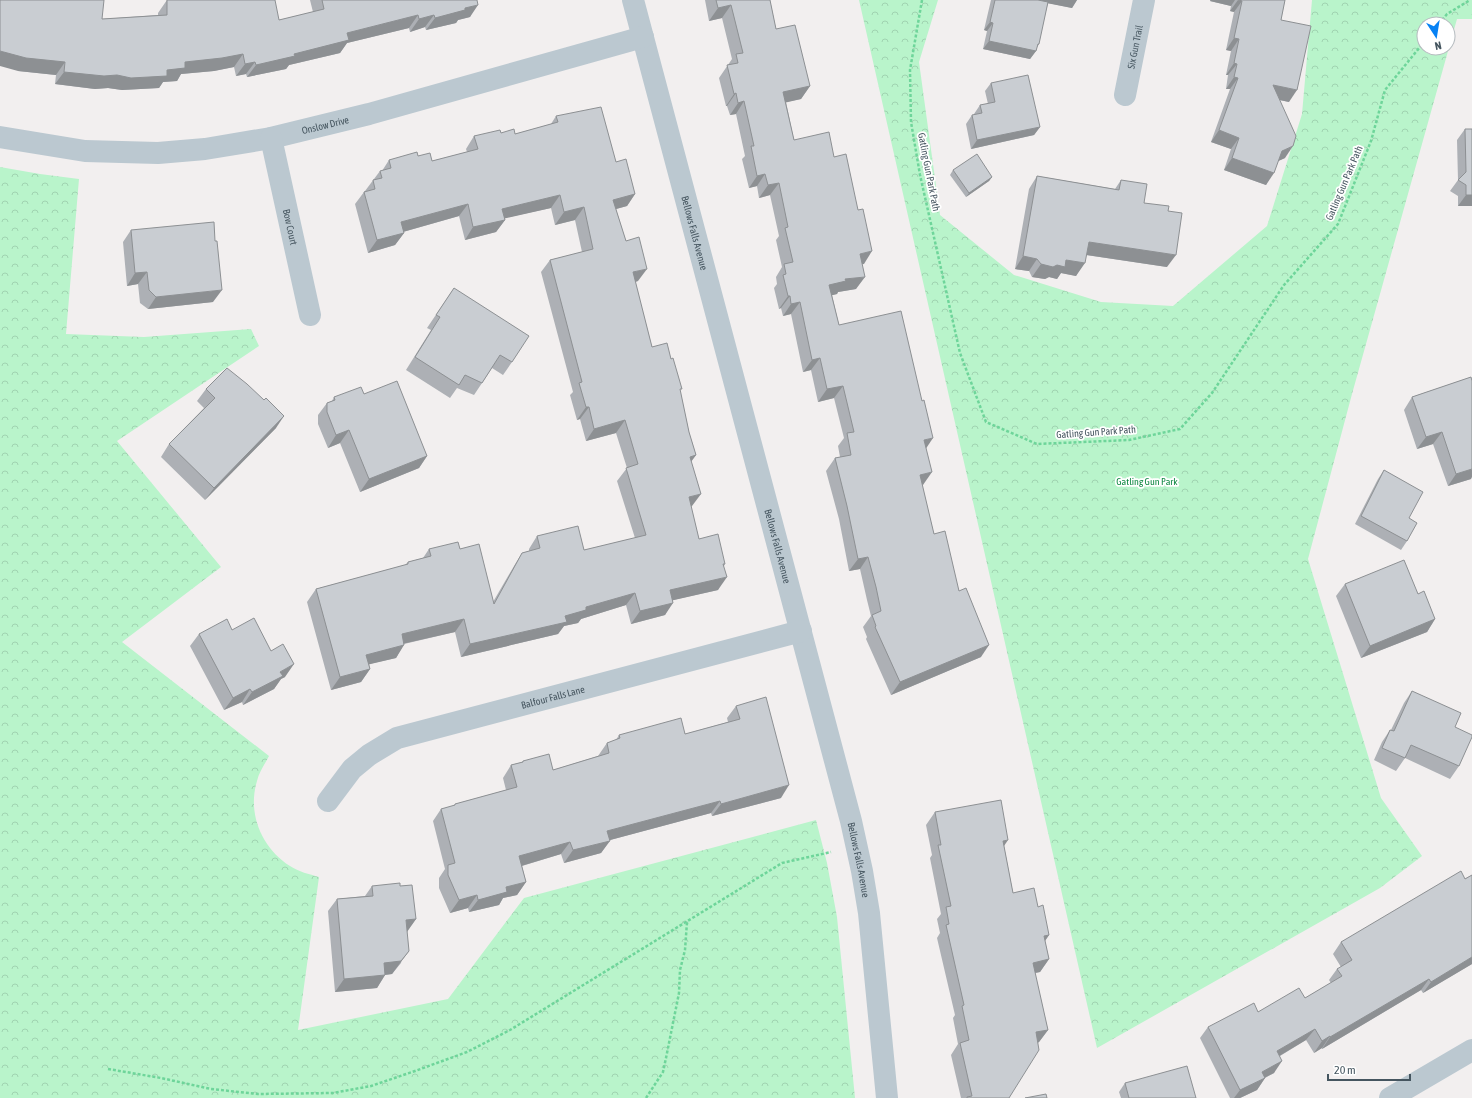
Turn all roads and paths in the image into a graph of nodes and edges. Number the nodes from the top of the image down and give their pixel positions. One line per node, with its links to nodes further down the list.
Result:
1 (633, 0): 6 (street, Bellows Falls Avenue)
2 (922, 0): 7 (path, Gatling Gun Park Path)
3 (1144, 0): 8 (street, Six Gun Trail)
4 (1470, 0): 5 (path)
5 (1445, 16)
6 (643, 37): 10 (street, Onslow Drive); 12 (street, Bellows Falls Avenue)
7 (1416, 52)
8 (1125, 95)
9 (0, 137): 10 (street, Onslow Drive)
10 (271, 138): 11 (street, Bow Court)
11 (310, 315)
12 (800, 631): 13 (street, Balfour Falls Lane); 19 (street, Bellows Falls Avenue)
13 (328, 801)
14 (831, 852): 15 (path)
15 (687, 921): 17 (path); 18 (path)
16 (1472, 1050): 20 (street)
17 (108, 1070)
18 (646, 1098)
19 (887, 1098)
20 (1390, 1098)

